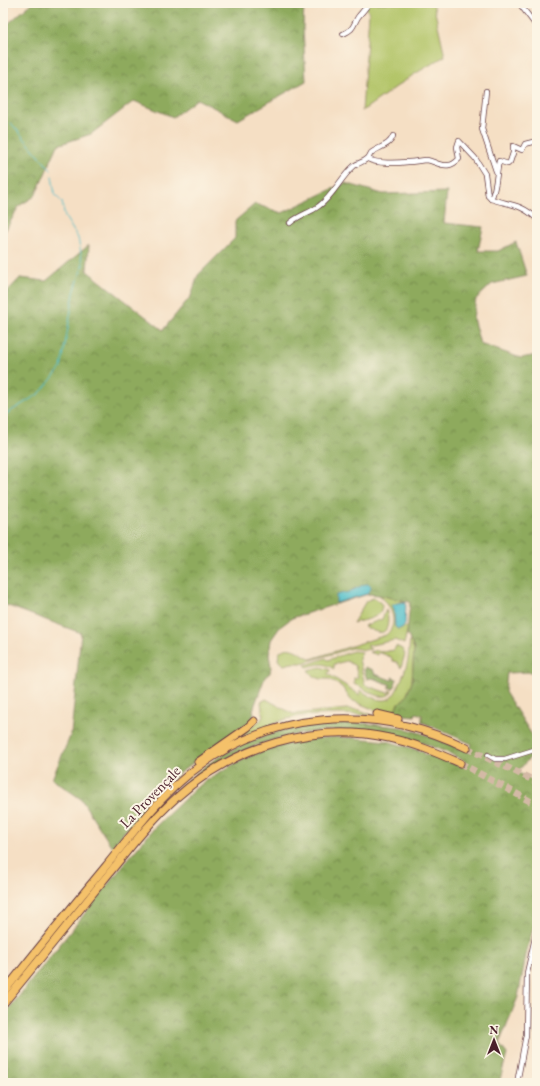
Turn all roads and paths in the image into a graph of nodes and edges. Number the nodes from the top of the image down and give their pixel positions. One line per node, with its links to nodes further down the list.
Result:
1 (369, 3): 4 (street)
2 (519, 3): 3 (street)
3 (537, 27)
4 (343, 34)
5 (486, 91): 9 (street)
6 (393, 136): 8 (street)
7 (537, 141): 9 (street)
8 (368, 159): 10 (street); 12 (street)
9 (496, 171): 10 (street)
10 (491, 198): 11 (street)
11 (537, 219)
12 (290, 223)
13 (377, 714): 15 (highway)
14 (254, 721): 20 (highway)
15 (435, 734): 16 (highway, La Provençale); 20 (highway, La Provençale)
16 (467, 748)
17 (537, 749): 18 (street)
18 (488, 755)
19 (460, 763): 23 (highway, La Provençale)
20 (163, 797): 22 (highway, La Provençale)
21 (537, 930): 24 (street)
22 (3, 993)
23 (3, 1004)
24 (517, 1083)

